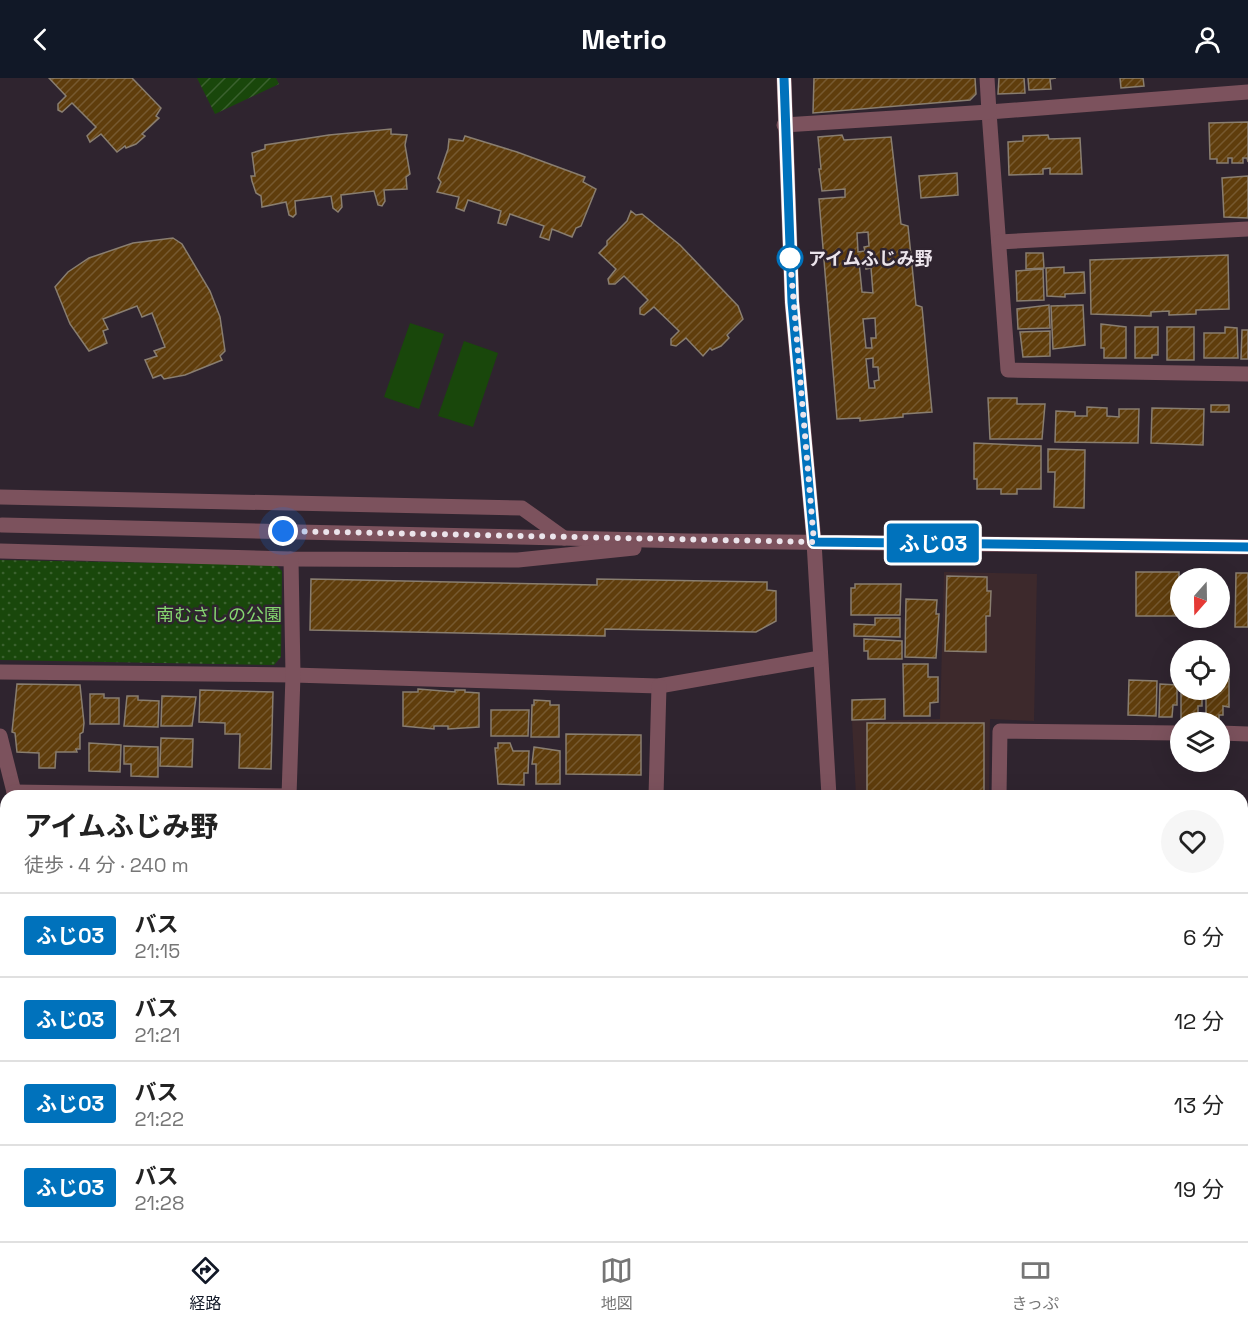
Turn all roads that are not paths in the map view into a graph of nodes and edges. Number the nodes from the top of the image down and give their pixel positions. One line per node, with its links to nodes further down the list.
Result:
1 (784, 78): 5 (street)
2 (987, 78): 4 (street)
3 (1248, 92): 4 (street)
4 (989, 112): 5 (street); 7 (street)
5 (784, 125): 13 (street)
6 (1248, 229): 7 (street)
7 (999, 242): 8 (street)
8 (1248, 374)
9 (0, 497): 11 (street)
10 (2, 525): 11 (street)
11 (564, 538): 12 (street)
12 (688, 541): 13 (street); 16 (street)
13 (814, 542): 14 (street); 17 (street)
14 (1248, 547)
15 (0, 551): 16 (street)
16 (291, 559): 19 (street)
17 (820, 658): 20 (street); 28 (street)
18 (0, 672): 19 (street)
19 (293, 675): 20 (street); 26 (street)
20 (659, 686): 27 (street)
21 (1170, 733): 29 (street)
22 (1230, 734): 23 (street)
23 (1248, 734)
24 (0, 736): 25 (street)
25 (14, 790)
26 (289, 790)
27 (656, 790)
28 (829, 790)
29 (999, 790)

